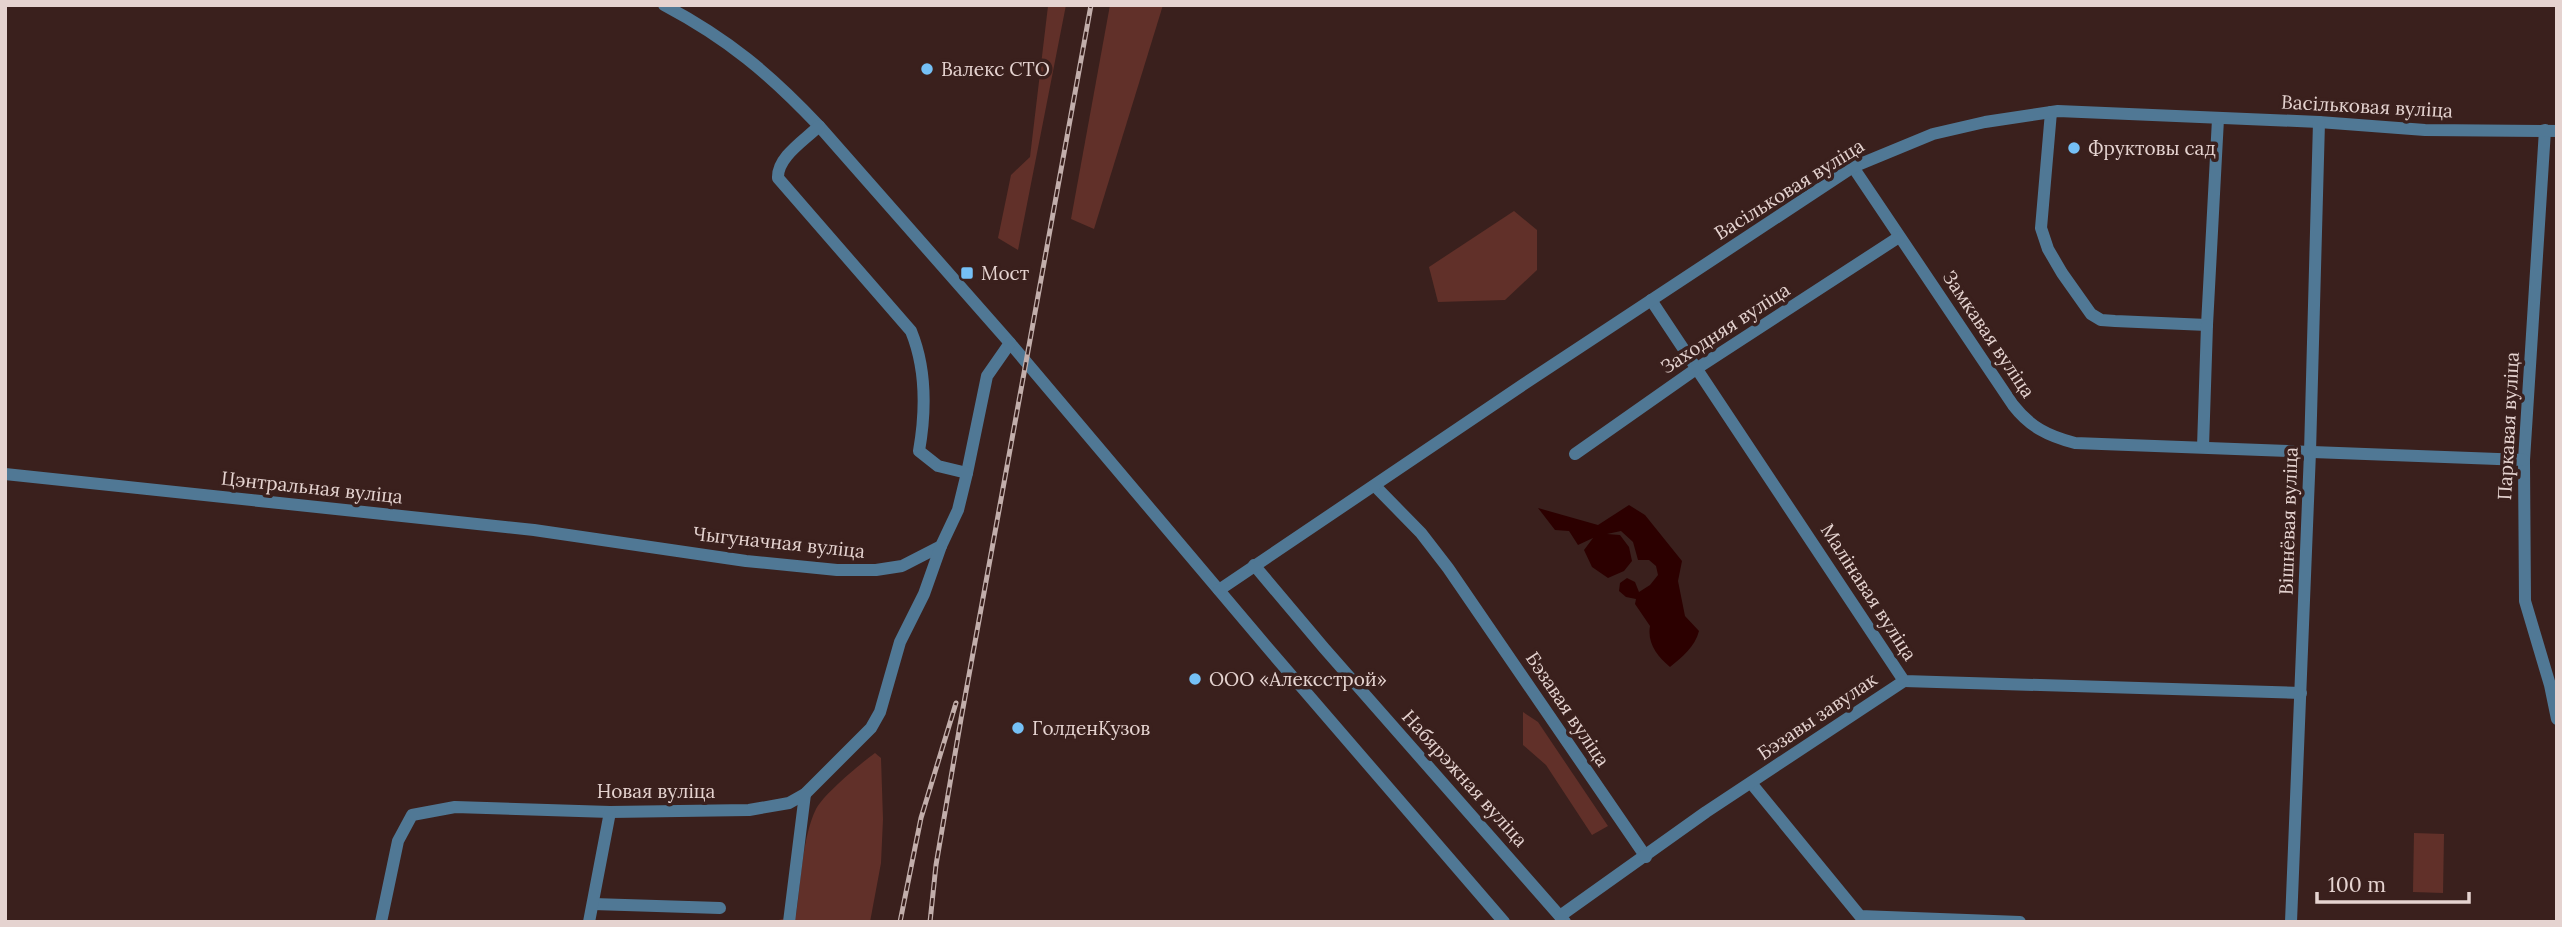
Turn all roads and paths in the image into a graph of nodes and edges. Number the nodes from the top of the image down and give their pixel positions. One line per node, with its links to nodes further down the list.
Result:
1 (664, 5): 5 (street)
2 (2051, 112): 3 (street, Васільковая вуліца); 7 (street, Васільковая вуліца); 10 (street)
3 (2218, 119): 4 (street, Васільковая вуліца); 10 (street)
4 (2319, 122): 6 (street, Васільковая вуліца); 14 (street, Вішнёвая вуліца)
5 (819, 126): 11 (street); 17 (street)
6 (2551, 131): 16 (street, Паркавая вуліца)
7 (1853, 167): 8 (street, Замкавая вуліца); 9 (street, Васільковая вуліца)
8 (1899, 237): 12 (street, Заходняя вуліца); 13 (street, Замкавая вуліца)
9 (1651, 300): 12 (street, Малінавая вуліца); 19 (street, Васільковая вуліца)
10 (2207, 326): 13 (street)
11 (1010, 343): 17 (street); 23 (street)
12 (1696, 369): 15 (street, Заходняя вуліца); 24 (street, Малінавая вуліца)
13 (2203, 447): 14 (street, Замкавая вуліца)
14 (2310, 452): 16 (street, Замкавая вуліца); 25 (street, Вішнёвая вуліца)
15 (1575, 454)
16 (2524, 460): 26 (street, Паркавая вуліца)
17 (967, 472): 21 (street)
18 (5, 474): 20 (street, Цэнтральная вуліца)
19 (1375, 486): 22 (street, Васільковая вуліца); 30 (street, Бэзавая вуліца)
20 (614, 541): 21 (street, Чыгуначная вуліца)
21 (941, 546): 28 (street, Новая вуліца)
22 (1254, 565): 23 (street, Васільковая вуліца); 33 (street, Набярэжная вуліца)
23 (1219, 590): 37 (street)
24 (1904, 681): 25 (street, Малінавая вуліца); 27 (street, Бэзавы завулак)
25 (2301, 693): 39 (street, Вішнёвая вуліца)
26 (2557, 719)
27 (1751, 783): 30 (street); 38 (street)
28 (805, 794): 29 (street, Новая вуліца); 36 (street)
29 (610, 812): 31 (street); 34 (street, Новая вуліца)
30 (1646, 857): 33 (street)
31 (593, 904): 32 (street); 35 (street)
32 (720, 908)
33 (1563, 919)
34 (381, 922)
35 (589, 922)
36 (789, 922)
37 (1504, 922)
38 (2020, 922)
39 (2291, 922)

